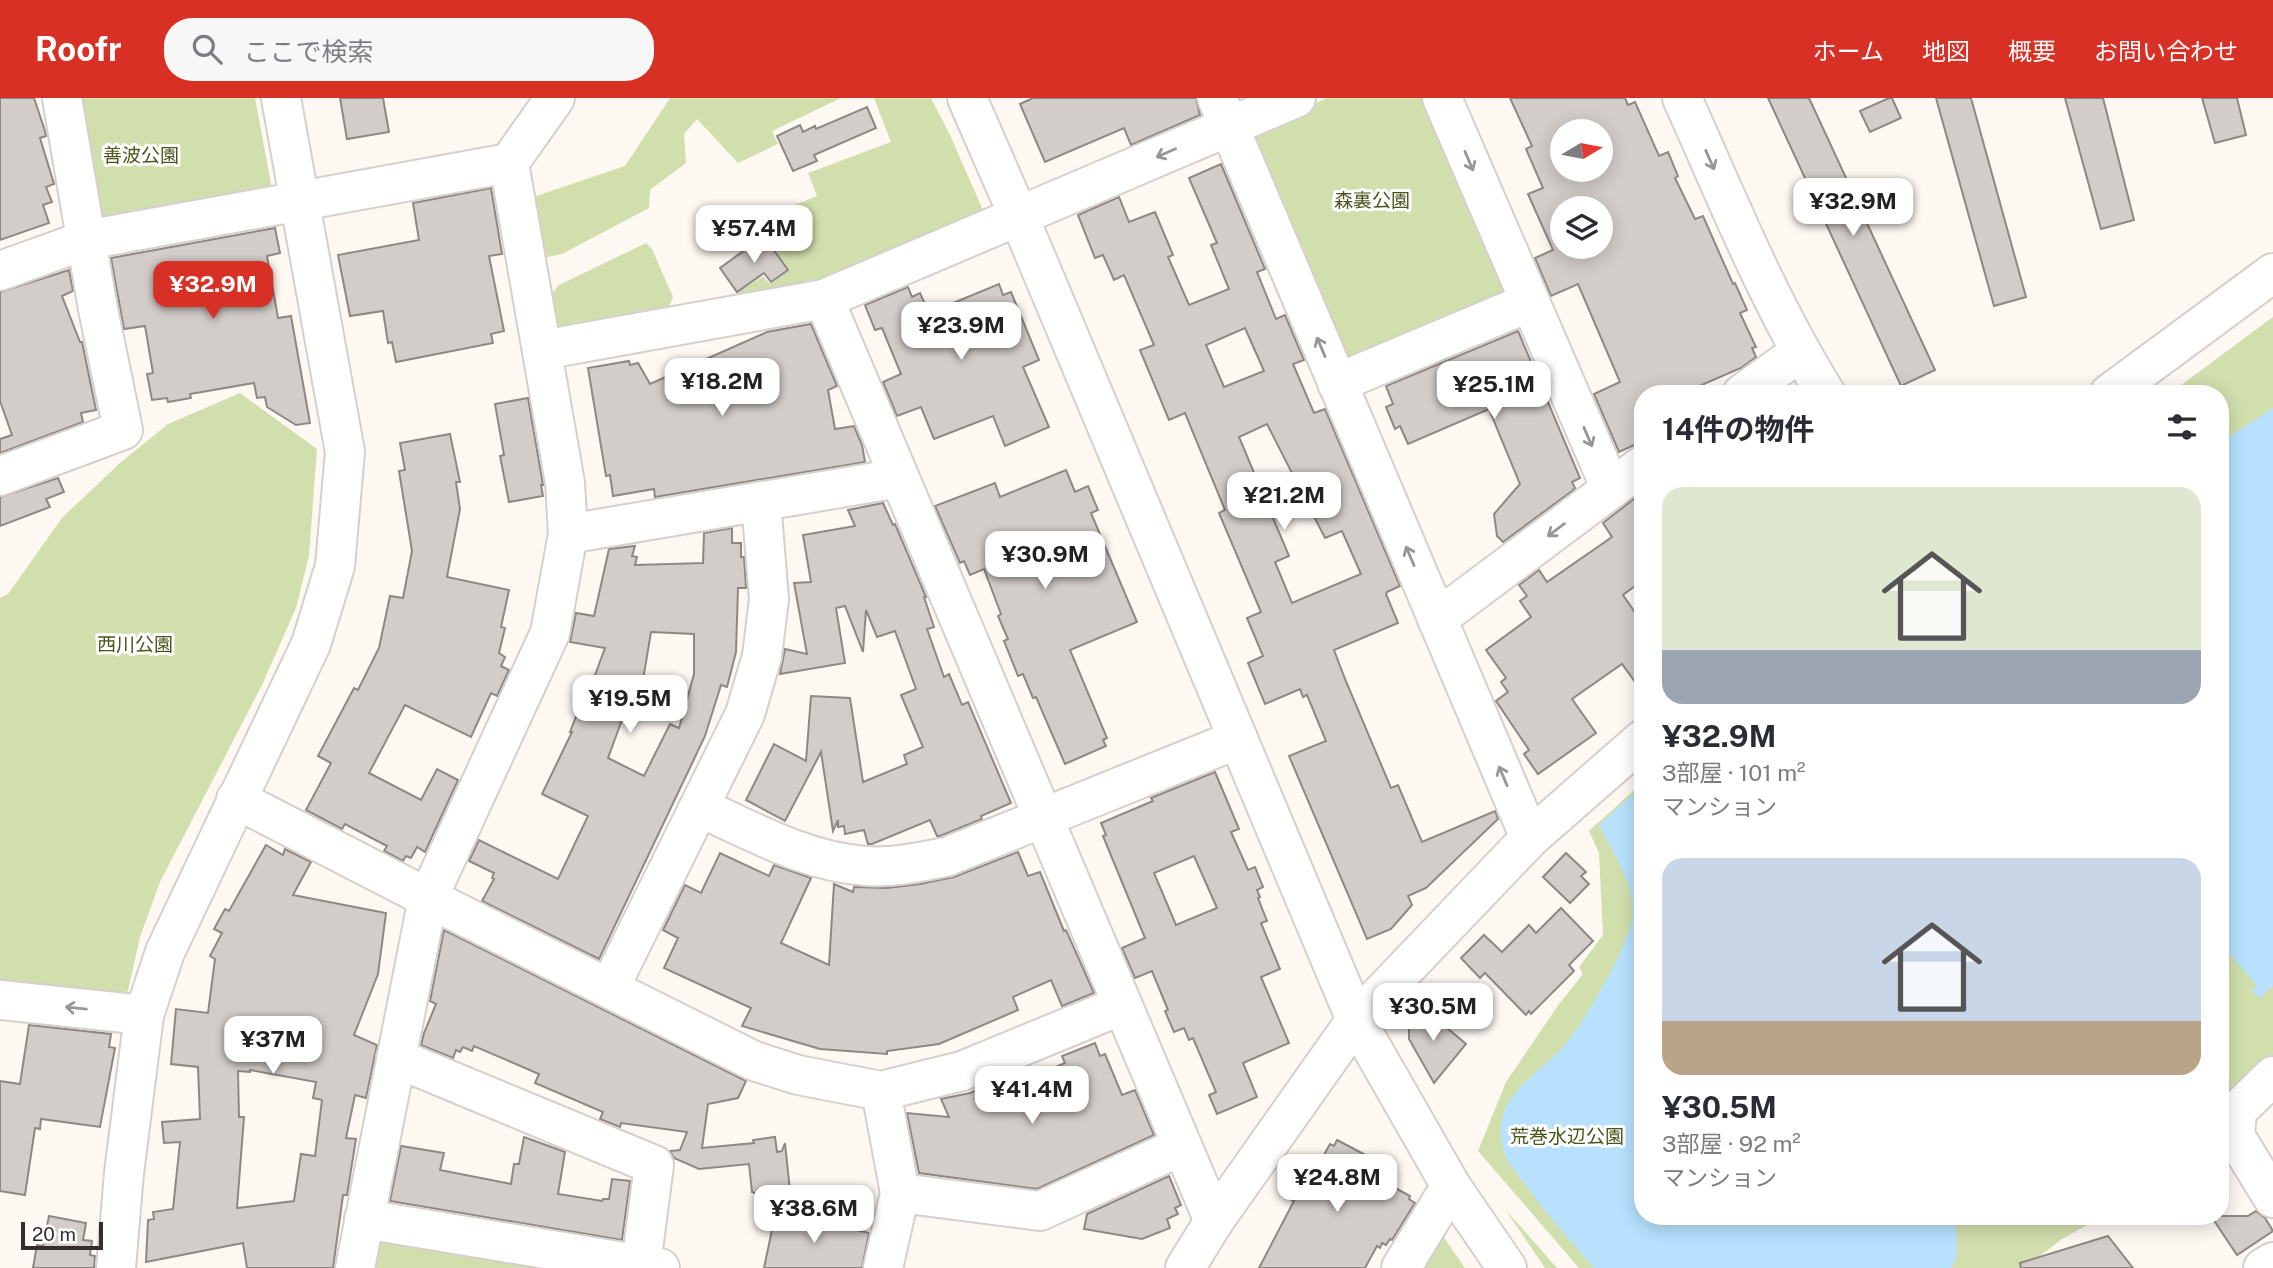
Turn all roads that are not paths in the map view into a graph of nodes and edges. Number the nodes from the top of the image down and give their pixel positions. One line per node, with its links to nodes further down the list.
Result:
1 (62, 98): 12 (street)
2 (281, 98): 10 (street)
3 (555, 98): 9 (street)
4 (967, 98): 11 (street)
5 (1296, 98): 8 (street)
6 (1443, 98): 16 (street, one-way to 16)
7 (1682, 98): 18 (street, one-way to 18)
8 (1222, 112): 11 (street, one-way to 11); 19 (street, one-way to 8)
9 (509, 163): 10 (street); 17 (street)
10 (299, 200): 12 (street); 32 (street)
11 (1019, 217): 15 (street); 30 (street)
12 (86, 240): 13 (street); 24 (street)
13 (0, 271)
14 (2273, 273): 22 (street)
15 (824, 299): 17 (street); 25 (street)
16 (1530, 302): 19 (street); 26 (street, one-way to 26)
17 (541, 350): 28 (street)
18 (1800, 352): 20 (street); 21 (street)
19 (1337, 383): 29 (street, one-way to 19)
20 (1754, 385)
21 (1820, 385)
22 (2121, 385)
23 (1634, 472): 26 (street)
24 (0, 476)
25 (899, 478): 27 (street); 34 (street)
26 (1611, 489): 29 (street, one-way to 29)
27 (761, 501): 28 (street); 33 (street)
28 (568, 534): 36 (street)
29 (1437, 619): 35 (street, one-way to 29)
30 (1238, 739): 34 (street); 41 (street)
31 (1634, 748): 35 (street)
32 (236, 799): 36 (street); 40 (street)
33 (699, 807): 34 (street); 37 (street)
34 (1043, 818): 39 (street)
35 (1530, 838): 41 (street)
36 (428, 898): 37 (street); 42 (street)
37 (610, 987): 44 (street)
38 (0, 1000): 40 (street, one-way to 38)
39 (1122, 1005): 44 (street); 45 (street)
40 (144, 1015): 53 (street)
41 (1356, 1020): 46 (street); 50 (street)
42 (396, 1058): 49 (street); 52 (street)
43 (2273, 1076): 48 (street)
44 (881, 1091): 47 (street)
45 (1182, 1146): 47 (street); 50 (street)
46 (1451, 1186): 57 (street); 58 (street)
47 (900, 1193): 55 (street)
48 (2273, 1198)
49 (364, 1219): 52 (street); 54 (street)
50 (1214, 1221): 56 (street)
51 (2273, 1262): 59 (street)
52 (651, 1266)
53 (116, 1268)
54 (355, 1268)
55 (883, 1268)
56 (1185, 1268)
57 (1401, 1268)
58 (1507, 1268)
59 (2263, 1268)

